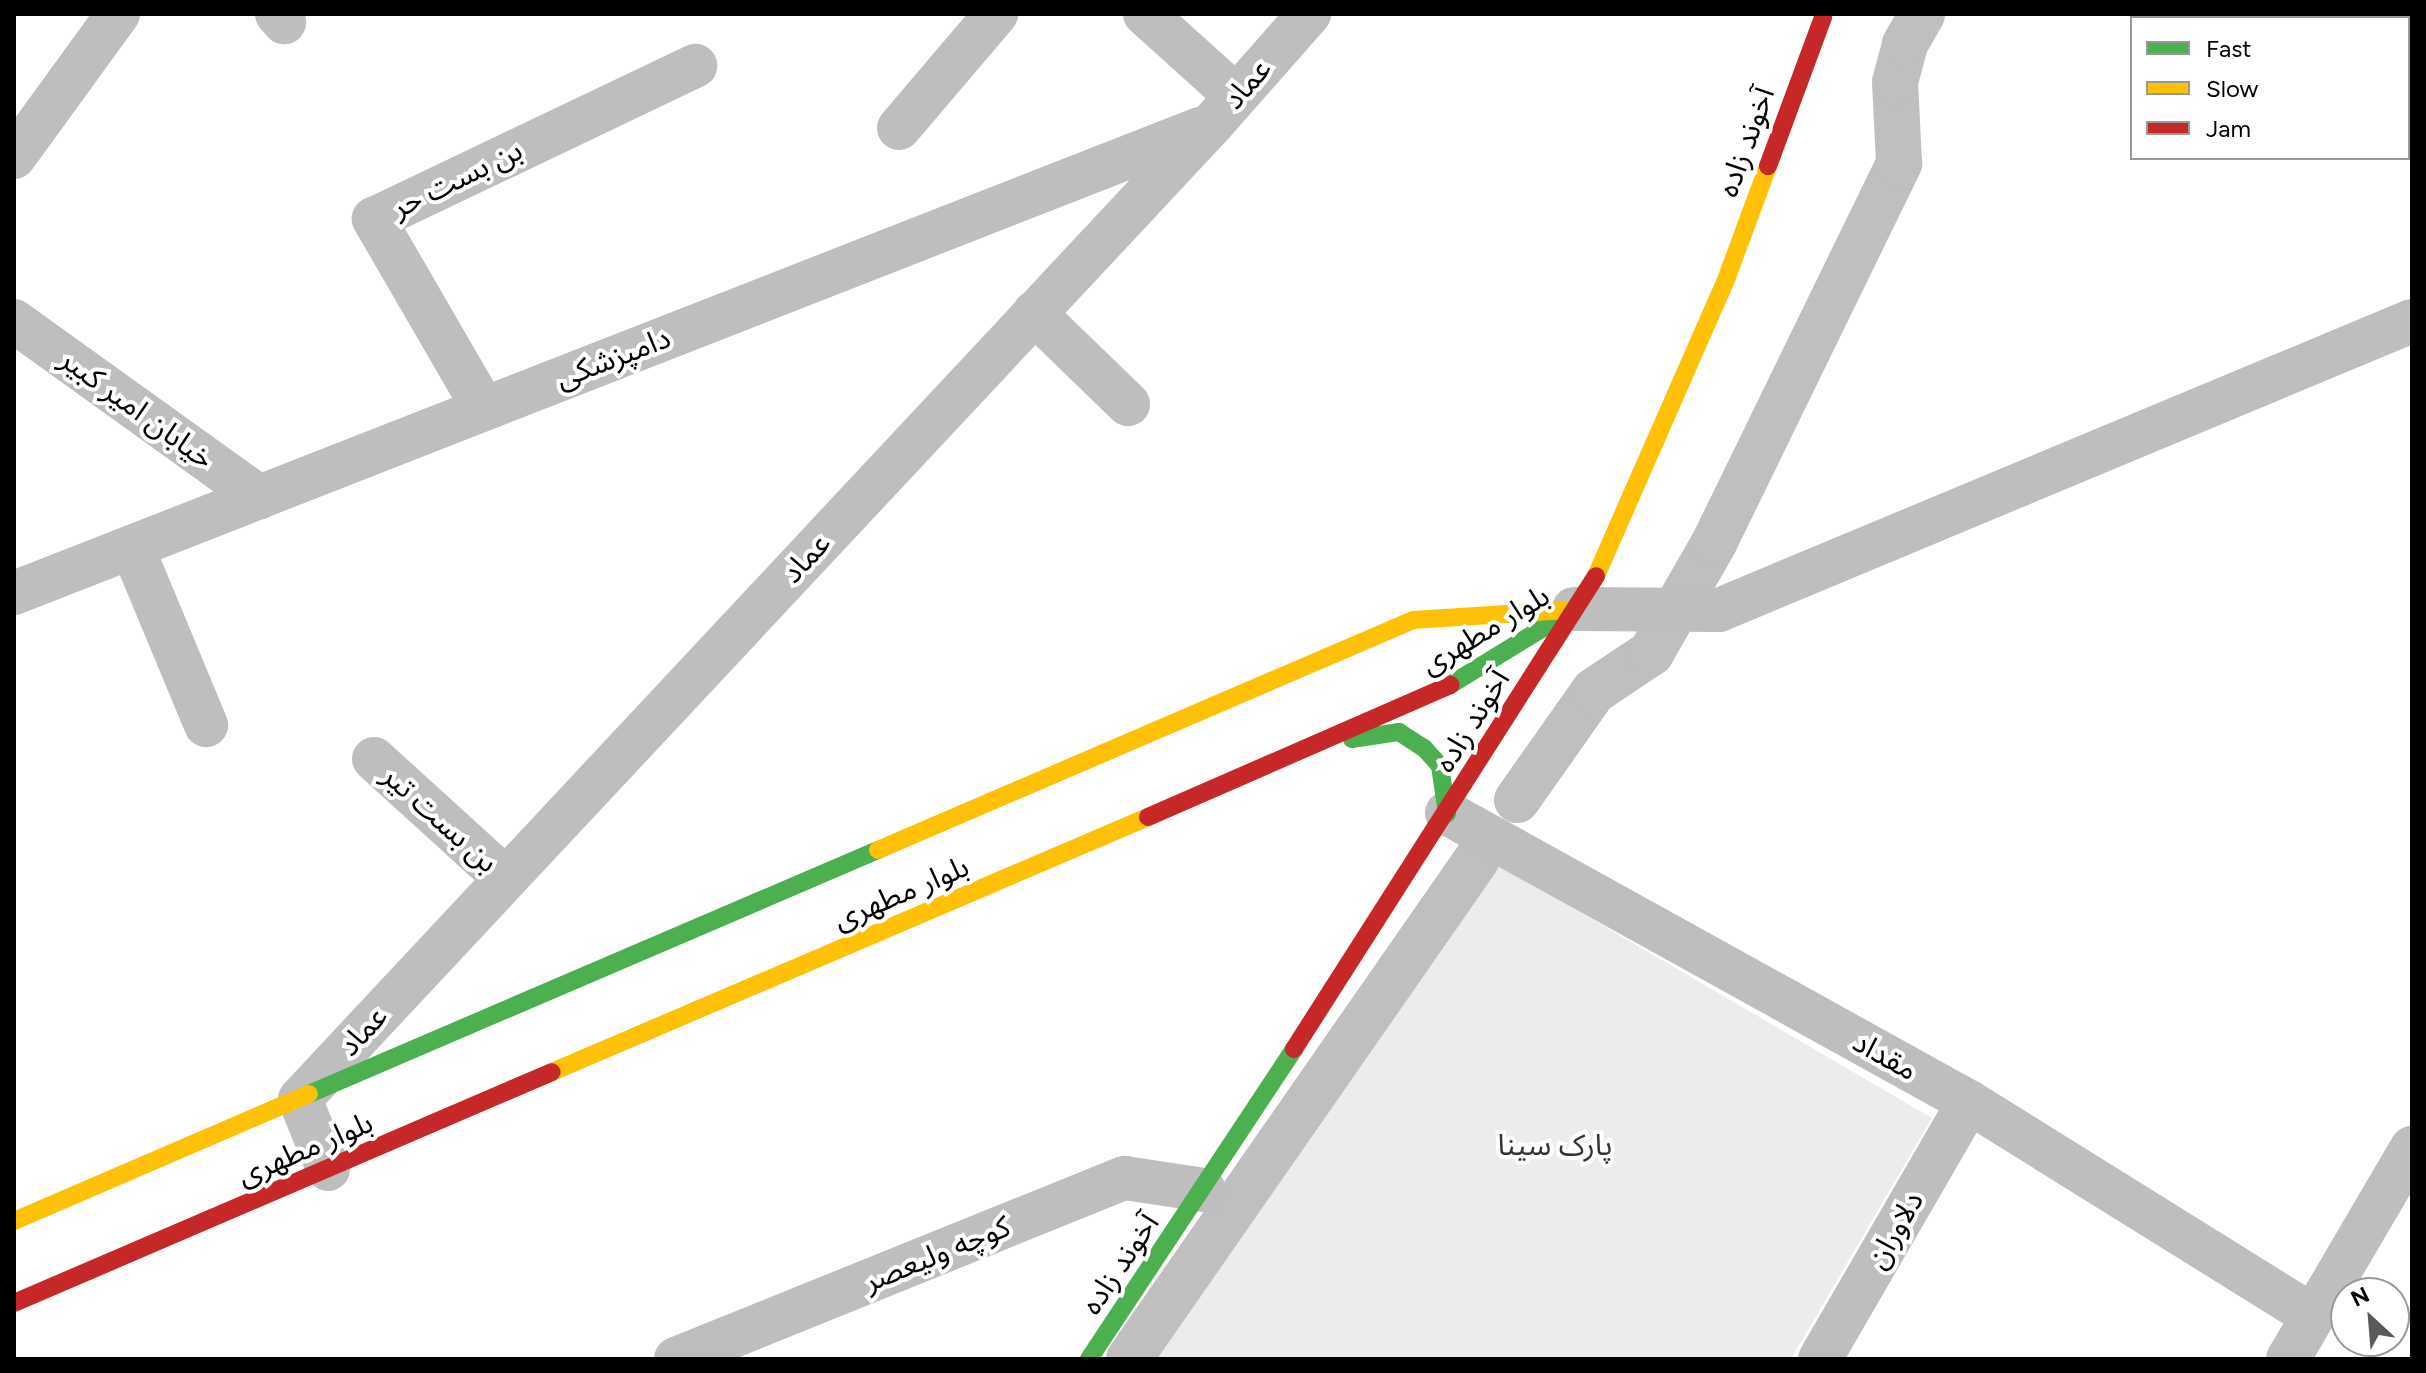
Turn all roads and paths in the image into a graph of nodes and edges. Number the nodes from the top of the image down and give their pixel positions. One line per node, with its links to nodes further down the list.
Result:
1 (118, 14): 9 (street)
2 (996, 14): 8 (street)
3 (1145, 14): 7 (street)
4 (1309, 14): 7 (street, عماد)
5 (1821, 15): 18 (street, آخوند زاده)
6 (695, 66): 14 (street, بن بست حر)
7 (1224, 110): 10 (street, عماد); 14 (street, دامپزشکی)
8 (899, 128)
9 (14, 157)
10 (1034, 313): 13 (street); 23 (street, عماد)
11 (14, 321): 15 (street, خیابان امیر کبیر)
12 (2412, 321): 18 (street)
13 (1128, 404)
14 (484, 409): 15 (street, دامپزشکی)
15 (259, 497): 16 (street, دامپزشکی)
16 (132, 547): 17 (street, دامپزشکی); 19 (street)
17 (14, 593)
18 (1574, 609): 20 (street, بلوار مطهری); 22 (street, آخوند زاده); 24 (street, بلوار مطهری)
19 (206, 725)
20 (1311, 748): 22 (street); 26 (street, بلوار مطهری)
21 (374, 759): 23 (street, بن بست تیر)
22 (1447, 813): 25 (street, مقداد); 28 (street, آخوند زاده)
23 (506, 879): 24 (street, عماد)
24 (300, 1099): 26 (street); 29 (street, بلوار مطهری)
25 (1969, 1102): 31 (street, مقداد); 34 (street, دلاوران)
26 (328, 1169): 30 (street, بلوار مطهری)
27 (2406, 1170): 31 (street)
28 (1204, 1190): 32 (street, کوچه ولیعصر); 33 (street, آخوند زاده)
29 (14, 1221)
30 (14, 1303)
31 (2313, 1316): 35 (street)
32 (676, 1359)
33 (1089, 1359)
34 (1820, 1359)
35 (2288, 1359)

